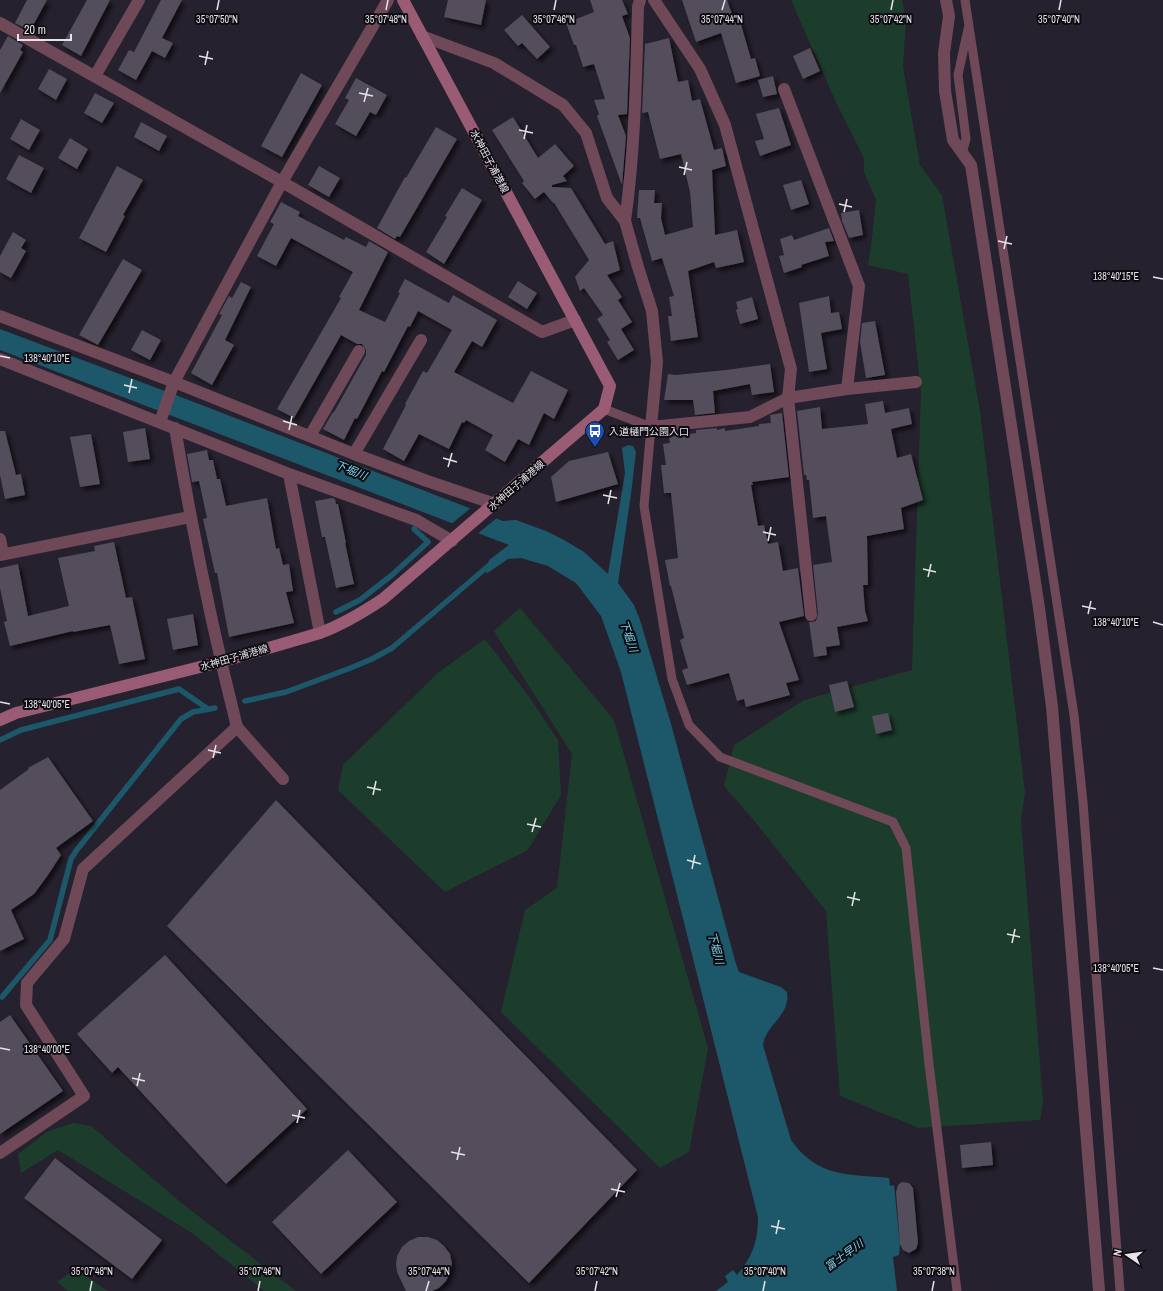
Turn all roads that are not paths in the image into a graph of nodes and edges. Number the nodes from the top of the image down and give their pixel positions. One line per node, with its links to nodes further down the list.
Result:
1 (139, 0): 11 (street)
2 (388, 0): 14 (street)
3 (403, 0): 10 (main road, 水神田子浦港線)
4 (640, 0): 15 (street)
5 (654, 0): 24 (street)
6 (946, 0): 13 (street)
7 (966, 0): 9 (lane)
8 (0, 23): 11 (street)
9 (969, 23): 13 (lane); 46 (lane)
10 (422, 36): 15 (street); 17 (main road, 水神田子浦港線)
11 (95, 76): 14 (street)
12 (784, 89): 23 (street)
13 (962, 153): 45 (street)
14 (282, 182): 17 (street); 21 (street)
15 (625, 221): 27 (street)
16 (0, 316): 21 (street)
17 (575, 320): 25 (main road, 水神田子浦港線)
18 (421, 340): 30 (street)
19 (359, 350): 29 (street)
20 (0, 359): 26 (street)
21 (174, 382): 26 (street); 29 (street)
22 (916, 382): 23 (street)
23 (847, 389): 24 (street)
24 (788, 398): 27 (street); 37 (street)
25 (604, 409): 27 (lane); 32 (main road, 水神田子浦港線)
26 (160, 422): 28 (street)
27 (651, 427): 44 (lane)
28 (175, 428): 31 (street); 33 (street)
29 (310, 436): 30 (street)
30 (354, 454): 32 (street)
31 (289, 474): 35 (street); 38 (street)
32 (492, 506): 35 (main road, 水神田子浦港線)
33 (190, 516): 36 (street); 39 (street)
34 (0, 539): 36 (street)
35 (452, 541): 38 (main road, 水神田子浦港線)
36 (2, 555)
37 (811, 615)
38 (320, 633): 39 (main road, 水神田子浦港線)
39 (220, 662): 40 (main road, 水神田子浦港線); 41 (street)
40 (0, 720)
41 (237, 727): 42 (street); 43 (street)
42 (283, 779)
43 (0, 1153)
44 (957, 1291)
45 (1099, 1291)
46 (1120, 1291)

